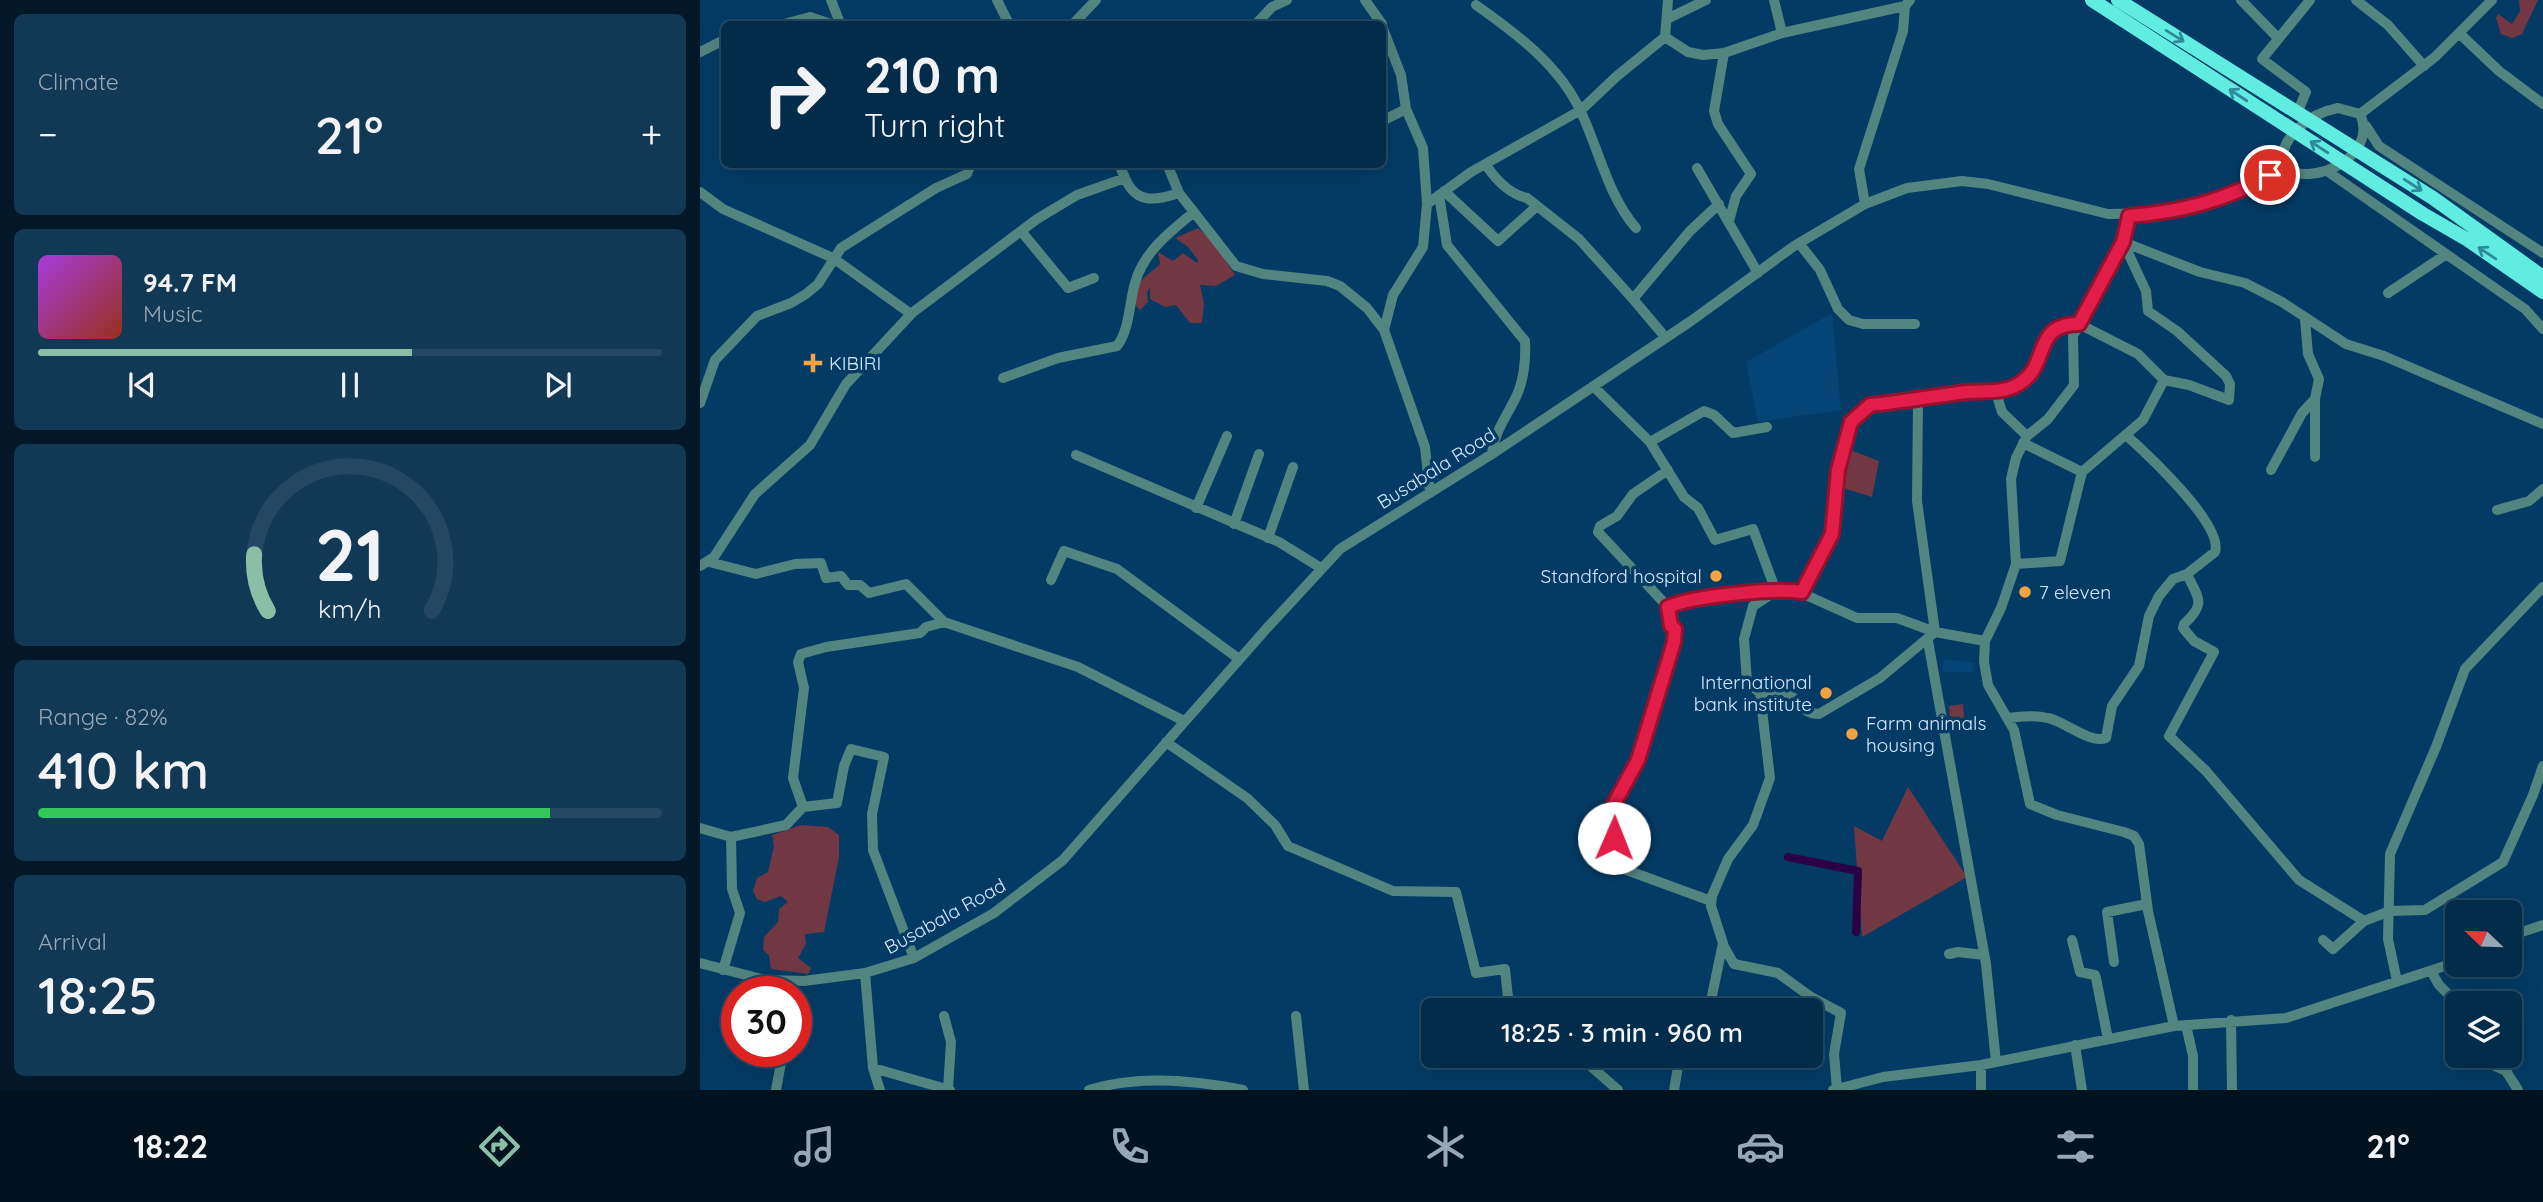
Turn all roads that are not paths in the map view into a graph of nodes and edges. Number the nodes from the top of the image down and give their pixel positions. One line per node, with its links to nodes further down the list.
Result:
1 (831, 0): 20 (street)
2 (997, 0): 21 (street)
3 (1096, 0): 22 (street)
4 (1287, 0): 23 (street)
5 (1365, 0): 24 (street)
6 (1668, 0): 17 (street)
7 (1706, 0): 17 (street)
8 (1774, 0): 25 (street)
9 (2091, 0): 41 (highway, one-way to 9)
10 (2118, 0): 38 (highway, one-way to 38)
11 (2241, 0): 29 (street)
12 (2310, 0): 29 (street)
13 (2356, 0): 33 (street)
14 (2492, 0): 26 (street)
15 (1907, 3): 25 (street); 57 (street)
16 (1476, 5): 36 (street)
17 (1669, 18): 28 (street)
18 (795, 21): 19 (street)
19 (826, 21)
20 (837, 21)
21 (1008, 21)
22 (1076, 21)
23 (1259, 21)
24 (1379, 21)
25 (1782, 33): 32 (street)
26 (2460, 34): 33 (street); 34 (street)
27 (1386, 36): 35 (street)
28 (1665, 37): 32 (street); 36 (street)
29 (2277, 37): 38 (street)
30 (721, 42): 31 (street)
31 (700, 52)
32 (1724, 53): 61 (street)
33 (2424, 66): 37 (street)
34 (2543, 104)
35 (1406, 109): 39 (street); 55 (street)
36 (1581, 110): 44 (street); 62 (street)
37 (2360, 114): 38 (street); 40 (street)
38 (2304, 115): 41 (street); 42 (highway)
39 (1386, 119)
40 (2365, 126): 42 (street); 66 (street)
41 (2295, 132): 43 (highway, one-way to 41); 49 (street)
42 (2356, 148): 43 (street); 70 (highway, one-way to 70)
43 (2343, 163): 50 (street); 72 (highway, one-way to 43)
44 (1486, 165): 54 (street); 58 (street)
45 (969, 168): 68 (street)
46 (1121, 168): 51 (street)
47 (1169, 168): 53 (street)
48 (1697, 168): 56 (street)
49 (2283, 168): 50 (street); 60 (street, Busabala Road)
50 (2327, 171): 67 (street)
51 (1125, 178): 53 (street); 63 (street)
52 (700, 192): 68 (street)
53 (1179, 193): 59 (street)
54 (1441, 193): 55 (street); 58 (street); 96 (street)
55 (1427, 204): 80 (street)
56 (1719, 204): 61 (street); 74 (street)
57 (1865, 204): 60 (street, Busabala Road); 65 (street, Busabala Road)
58 (1536, 206): 74 (street)
59 (1194, 212): 80 (street); 82 (street)
60 (2129, 216): 64 (street)
61 (1729, 221): 69 (street)
62 (1636, 228)
63 (1021, 231): 71 (street); 75 (street)
64 (2123, 242): 76 (street); 78 (street); 83 (street)
65 (1799, 243): 69 (street, Busabala Road); 77 (street)
66 (2543, 253)
67 (2445, 255): 73 (street); 79 (street)
68 (833, 258): 75 (street); 88 (street)
69 (1758, 273): 81 (street, Busabala Road)
70 (2543, 277)
71 (1094, 278)
72 (2543, 292)
73 (2388, 293)
74 (1633, 299): 81 (street)
75 (911, 314): 109 (street)
76 (2305, 319): 86 (street); 89 (street)
77 (1915, 324)
78 (2079, 324): 83 (street); 85 (street); 93 (street)
79 (2543, 329)
80 (1384, 330): 104 (street)
81 (1666, 338): 84 (street, Busabala Road)
82 (1003, 378)
83 (2164, 380): 91 (street)
84 (1593, 386): 94 (street); 96 (street, Busabala Road)
85 (2001, 391): 87 (street); 93 (street)
86 (2315, 398): 98 (street); 101 (street)
87 (1918, 400): 116 (street); 119 (street)
88 (700, 403)
89 (2543, 424)
90 (1767, 428): 94 (street)
91 (2126, 435): 102 (street); 112 (street)
92 (1227, 436): 105 (street)
93 (2025, 439): 102 (street); 110 (street)
94 (1650, 442): 100 (street)
95 (1259, 454): 107 (street)
96 (1492, 454): 104 (street, Busabala Road)
97 (1076, 456): 105 (street)
98 (2315, 457)
99 (1293, 467): 108 (street)
100 (1668, 470): 115 (street); 117 (street)
101 (2271, 470)
102 (2082, 471): 110 (street)
103 (2543, 489): 106 (street)
104 (1430, 493): 111 (street, Busabala Road)
105 (1196, 508): 107 (street)
106 (2497, 510)
107 (1234, 524): 108 (street)
108 (1268, 538): 111 (street)
109 (704, 564): 118 (street)
110 (2016, 564): 120 (street)
111 (1321, 568): 121 (street, Busabala Road)
112 (2187, 574): 123 (street); 133 (street)
113 (1051, 580): 121 (street)
114 (2543, 587): 132 (street)
115 (1776, 591): 116 (street); 117 (street); 122 (street)
116 (1802, 592): 119 (street)
117 (1668, 607): 130 (street)
118 (944, 622): 124 (street); 127 (street)
119 (1931, 636): 120 (street); 122 (street); 140 (street)
120 (1985, 641): 123 (street)
121 (1239, 659): 124 (street, Busabala Road)
122 (1760, 693): 130 (street)
123 (2008, 718): 131 (street)
124 (1184, 721): 125 (street, Busabala Road)
125 (1166, 742): 141 (street, Busabala Road); 152 (street)
126 (2543, 766): 132 (street)
127 (803, 807): 129 (street); 141 (street)
128 (700, 828): 129 (street)
129 (731, 837): 145 (street)
130 (1711, 901): 138 (street)
131 (2147, 905): 142 (street); 158 (street)
132 (2390, 911): 133 (street); 150 (street)
133 (2364, 921): 137 (street)
134 (2543, 925): 135 (street)
135 (2522, 932)
136 (2072, 940): 159 (street)
137 (2323, 940)
138 (1722, 945): 153 (street); 168 (street)
139 (1949, 954): 140 (street)
140 (1984, 955): 161 (street)
141 (914, 958): 147 (street, Busabala Road)
142 (2114, 962)
143 (700, 963): 145 (street, Busabala Road)
144 (2445, 966): 146 (street)
145 (723, 971): 148 (street, Busabala Road)
146 (2431, 971): 150 (street); 151 (street)
147 (865, 973): 149 (street, Busabala Road); 164 (street)
148 (746, 976)
149 (812, 979)
150 (2397, 981): 156 (street)
151 (2445, 991)
152 (1508, 998)
153 (1711, 998)
154 (1296, 1016): 174 (street)
155 (944, 1017): 171 (street)
156 (2231, 1020): 157 (street); 180 (street)
157 (2186, 1025): 158 (street); 179 (street)
158 (2174, 1026): 159 (street)
159 (2108, 1040): 160 (street)
160 (2075, 1045): 161 (street); 178 (street)
161 (1996, 1062): 162 (street)
162 (1981, 1065): 168 (street); 177 (street)
163 (780, 1067): 169 (street)
164 (873, 1068): 170 (street); 171 (street)
165 (1593, 1068): 175 (street)
166 (1678, 1068): 176 (street)
167 (2500, 1068): 181 (street)
168 (1835, 1089)
169 (776, 1090)
170 (880, 1090)
171 (949, 1090)
172 (1089, 1090): 173 (street)
173 (1243, 1090)
174 (1304, 1090)
175 (1618, 1090)
176 (1674, 1090)
177 (1981, 1090)
178 (2082, 1090)
179 (2193, 1090)
180 (2232, 1090)
181 (2518, 1090)

